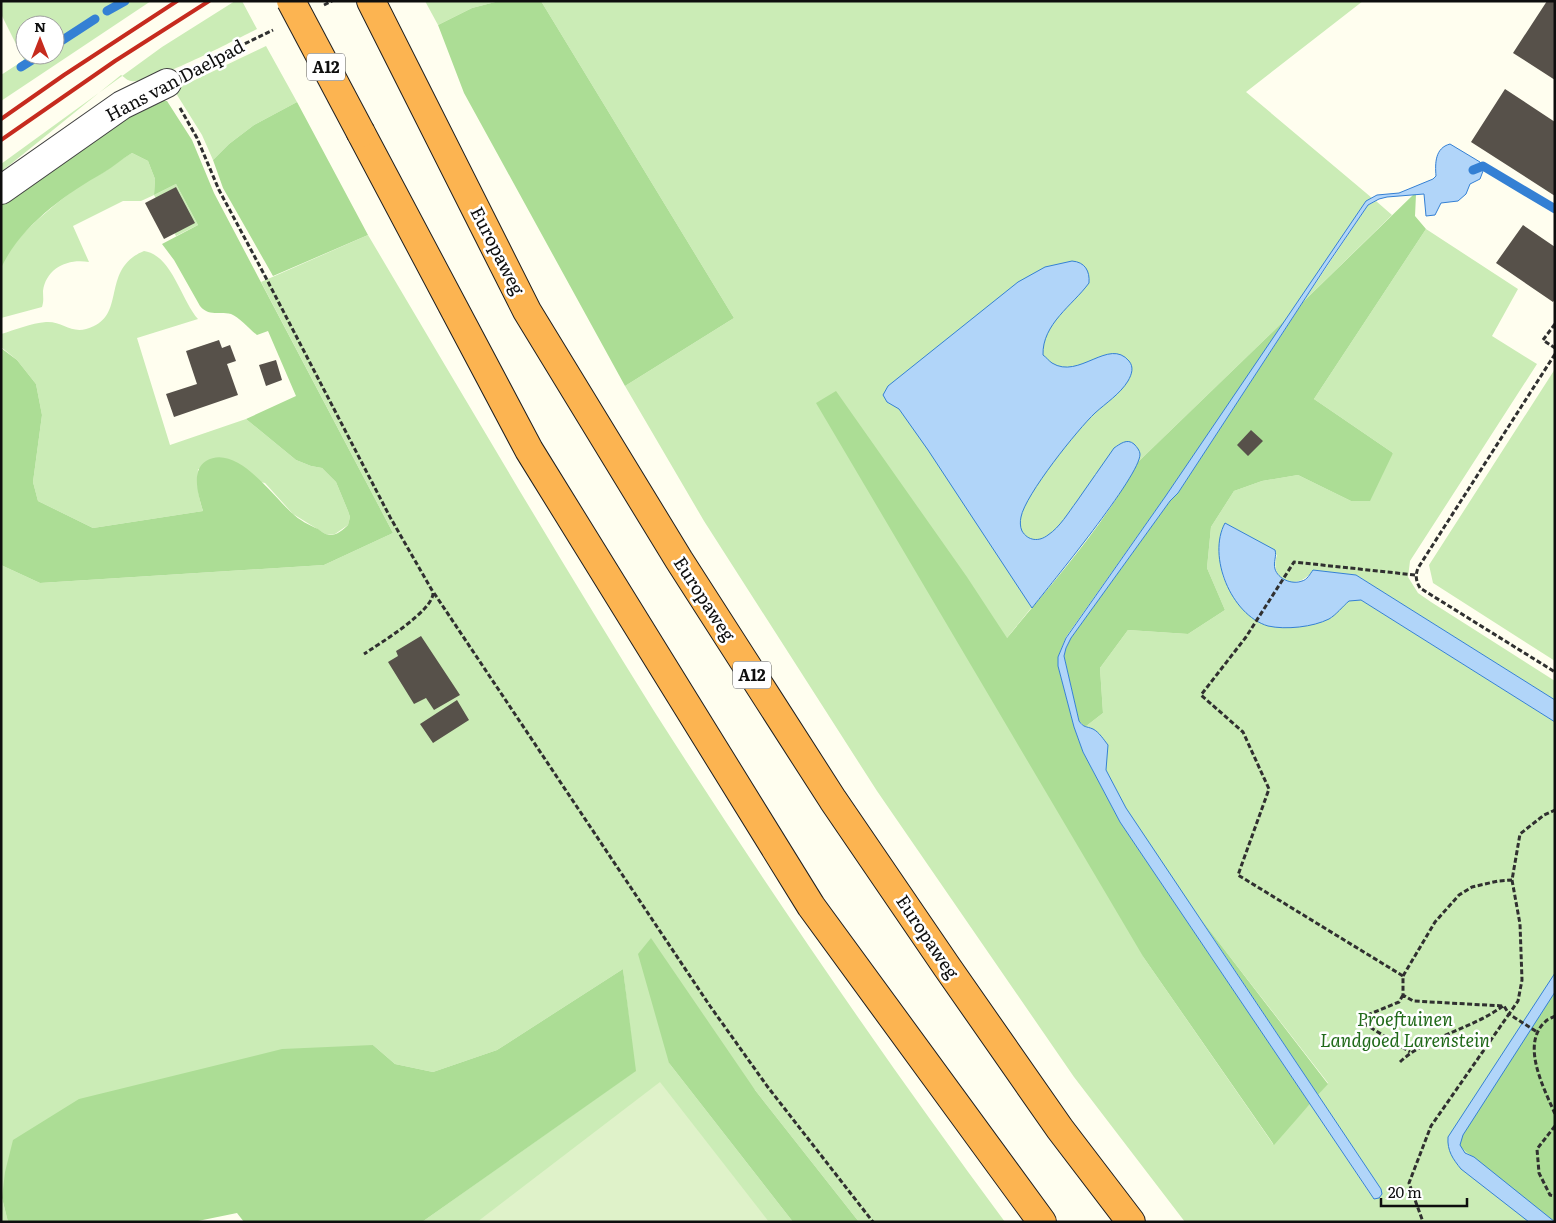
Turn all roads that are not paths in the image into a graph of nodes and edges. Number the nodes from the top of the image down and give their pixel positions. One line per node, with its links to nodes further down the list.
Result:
1 (291, 1): 5 (highway, A12, bridge)
2 (371, 1): 6 (highway, Europaweg / A12)
3 (167, 83): 4 (street, Hans van Daelpad)
4 (1, 190)
5 (1042, 1222)
6 (1131, 1222)

